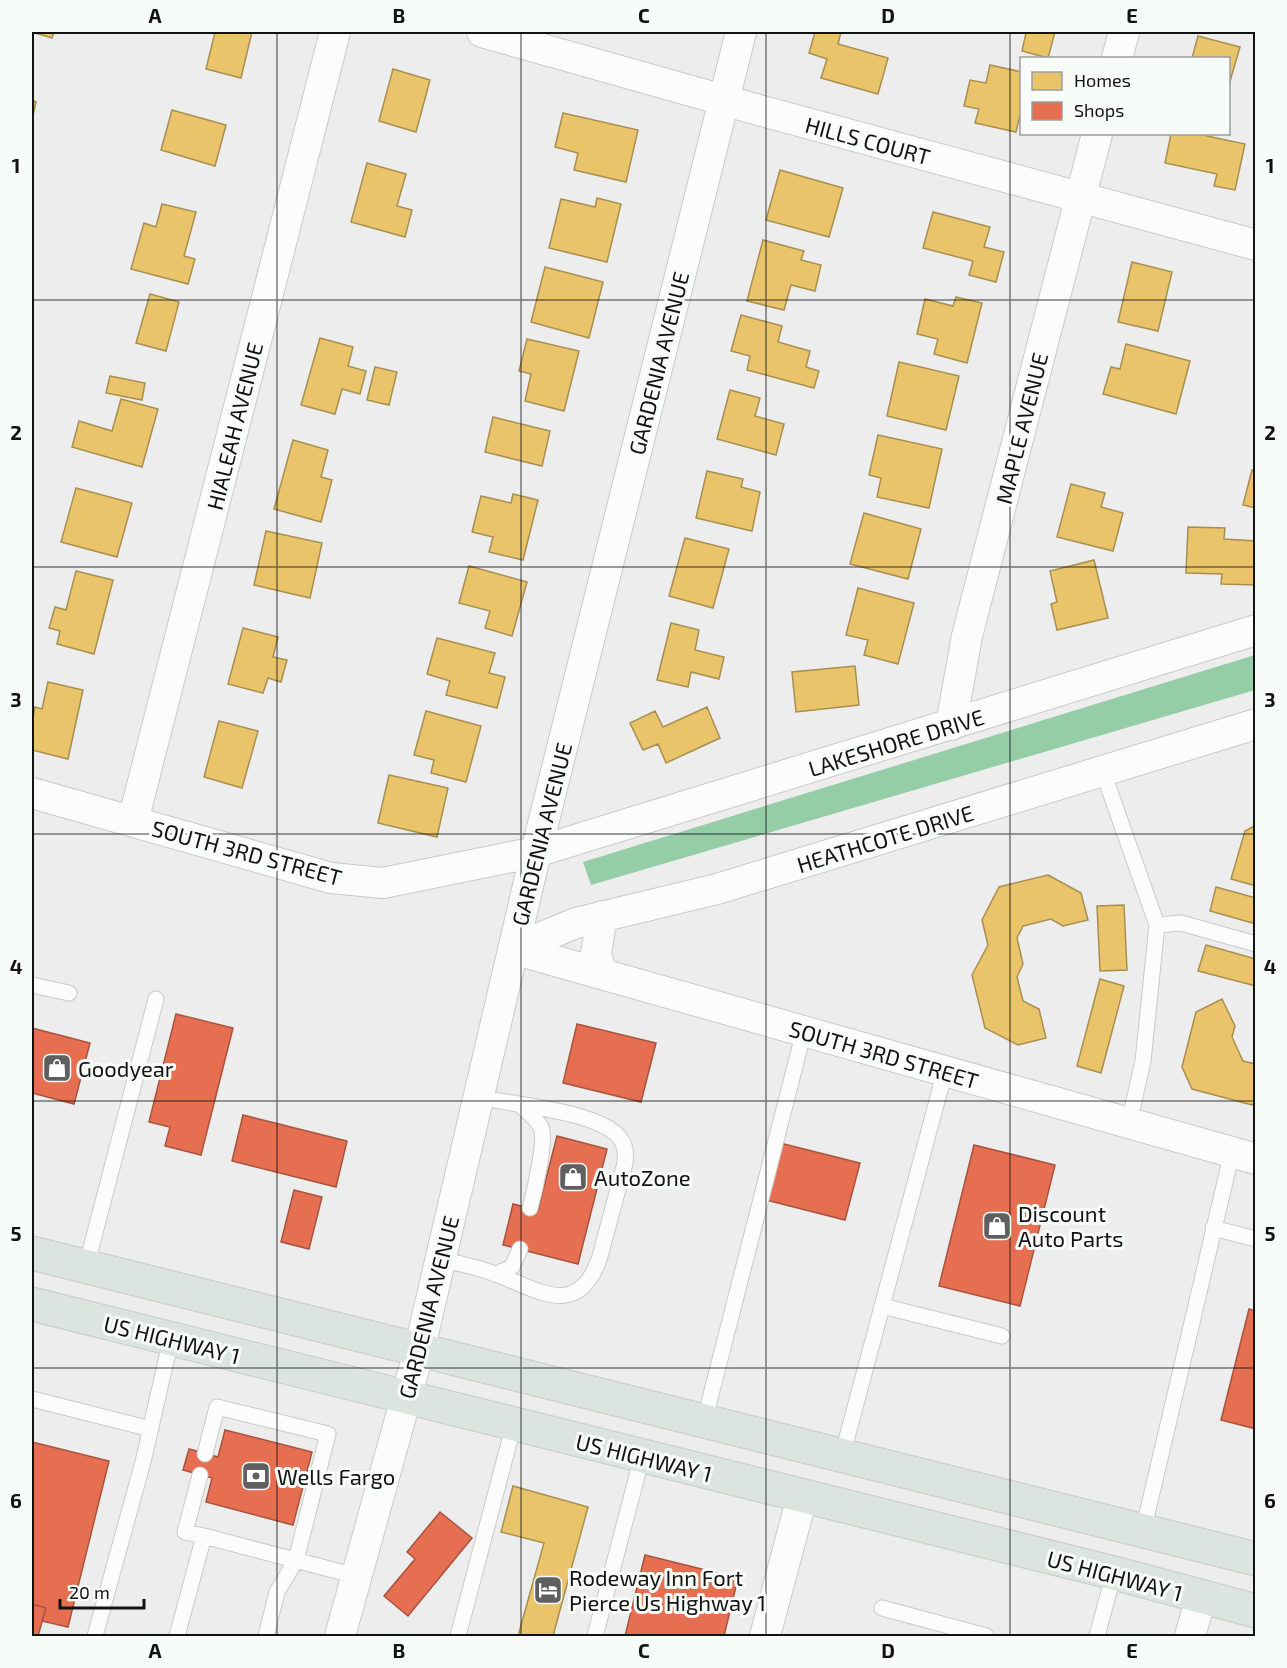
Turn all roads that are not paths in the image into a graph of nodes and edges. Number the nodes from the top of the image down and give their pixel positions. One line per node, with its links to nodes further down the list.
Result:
1 (335, 32): 15 (street, HIALEAH AVENUE)
2 (482, 32): 6 (street, HILLS COURT)
3 (741, 32): 6 (street, GARDENIA AVENUE)
4 (1124, 32): 5 (street)
5 (1117, 57)
6 (724, 101): 8 (street, HILLS COURT); 16 (street, GARDENIA AVENUE)
7 (1097, 135): 8 (street, MAPLE AVENUE)
8 (1080, 198): 9 (street, HILLS COURT); 12 (street, MAPLE AVENUE)
9 (1256, 245)
10 (1256, 630): 12 (street, LAKESHORE DRIVE)
11 (1256, 724): 13 (street, HEATHCOTE DRIVE)
12 (951, 725): 16 (street, LAKESHORE DRIVE)
13 (1103, 772): 17 (street, HEATHCOTE DRIVE); 18 (lane)
14 (32, 793): 15 (street, SOUTH 3RD STREET)
15 (133, 821): 16 (street, SOUTH 3RD STREET)
16 (536, 852): 20 (street, GARDENIA AVENUE)
17 (602, 916): 20 (street, HEATHCOTE DRIVE); 21 (street)
18 (1157, 925): 19 (lane); 29 (lane)
19 (1256, 944)
20 (513, 949): 21 (street, SOUTH 3RD STREET); 27 (street, GARDENIA AVENUE)
21 (602, 974): 25 (street, SOUTH 3RD STREET)
22 (32, 985): 23 (lane)
23 (69, 993)
24 (156, 999): 37 (lane)
25 (804, 1031): 26 (street, SOUTH 3RD STREET); 46 (lane)
26 (945, 1071): 29 (street, SOUTH 3RD STREET); 40 (lane)
27 (479, 1097): 28 (lane); 36 (street, GARDENIA AVENUE)
28 (521, 1106): 31 (lane); 38 (lane)
29 (1129, 1123): 30 (street, SOUTH 3RD STREET)
30 (1244, 1155): 32 (lane)
31 (530, 1208)
32 (1213, 1228): 33 (lane); 54 (lane)
33 (1256, 1239)
34 (520, 1249): 38 (lane)
35 (32, 1253): 37 (main road)
36 (441, 1259): 38 (lane); 43 (street, GARDENIA AVENUE)
37 (86, 1267): 43 (main road)
38 (496, 1274)
39 (32, 1304): 42 (main road, US HIGHWAY 1)
40 (882, 1306): 41 (lane); 50 (lane)
41 (1002, 1336)
42 (171, 1339): 44 (main road, US HIGHWAY 1); 48 (lane)
43 (419, 1351): 44 (street, GARDENIA AVENUE); 46 (main road)
44 (405, 1397): 47 (main road, US HIGHWAY 1); 59 (street, GARDENIA AVENUE)
45 (32, 1399): 48 (lane)
46 (704, 1422): 50 (main road)
47 (514, 1424): 51 (main road, US HIGHWAY 1); 67 (lane)
48 (151, 1428): 63 (lane)
49 (205, 1454): 57 (lane)
50 (842, 1456): 54 (main road)
51 (642, 1457): 53 (main road, US HIGHWAY 1); 68 (lane)
52 (200, 1474): 55 (lane)
53 (802, 1497): 58 (main road, US HIGHWAY 1); 69 (street)
54 (1143, 1531): 56 (main road)
55 (204, 1536): 57 (lane); 64 (lane)
56 (1256, 1559)
57 (296, 1560): 59 (lane); 65 (lane)
58 (1114, 1573): 60 (main road, US HIGHWAY 1); 71 (lane)
59 (356, 1576): 66 (street, GARDENIA AVENUE)
60 (1201, 1597): 62 (main road, US HIGHWAY 1); 72 (street)
61 (882, 1608): 70 (lane)
62 (1256, 1611)
63 (95, 1636)
64 (177, 1636)
65 (266, 1636)
66 (340, 1636)
67 (458, 1636)
68 (595, 1636)
69 (765, 1636)
70 (986, 1636)
71 (1097, 1636)
72 (1190, 1636)

